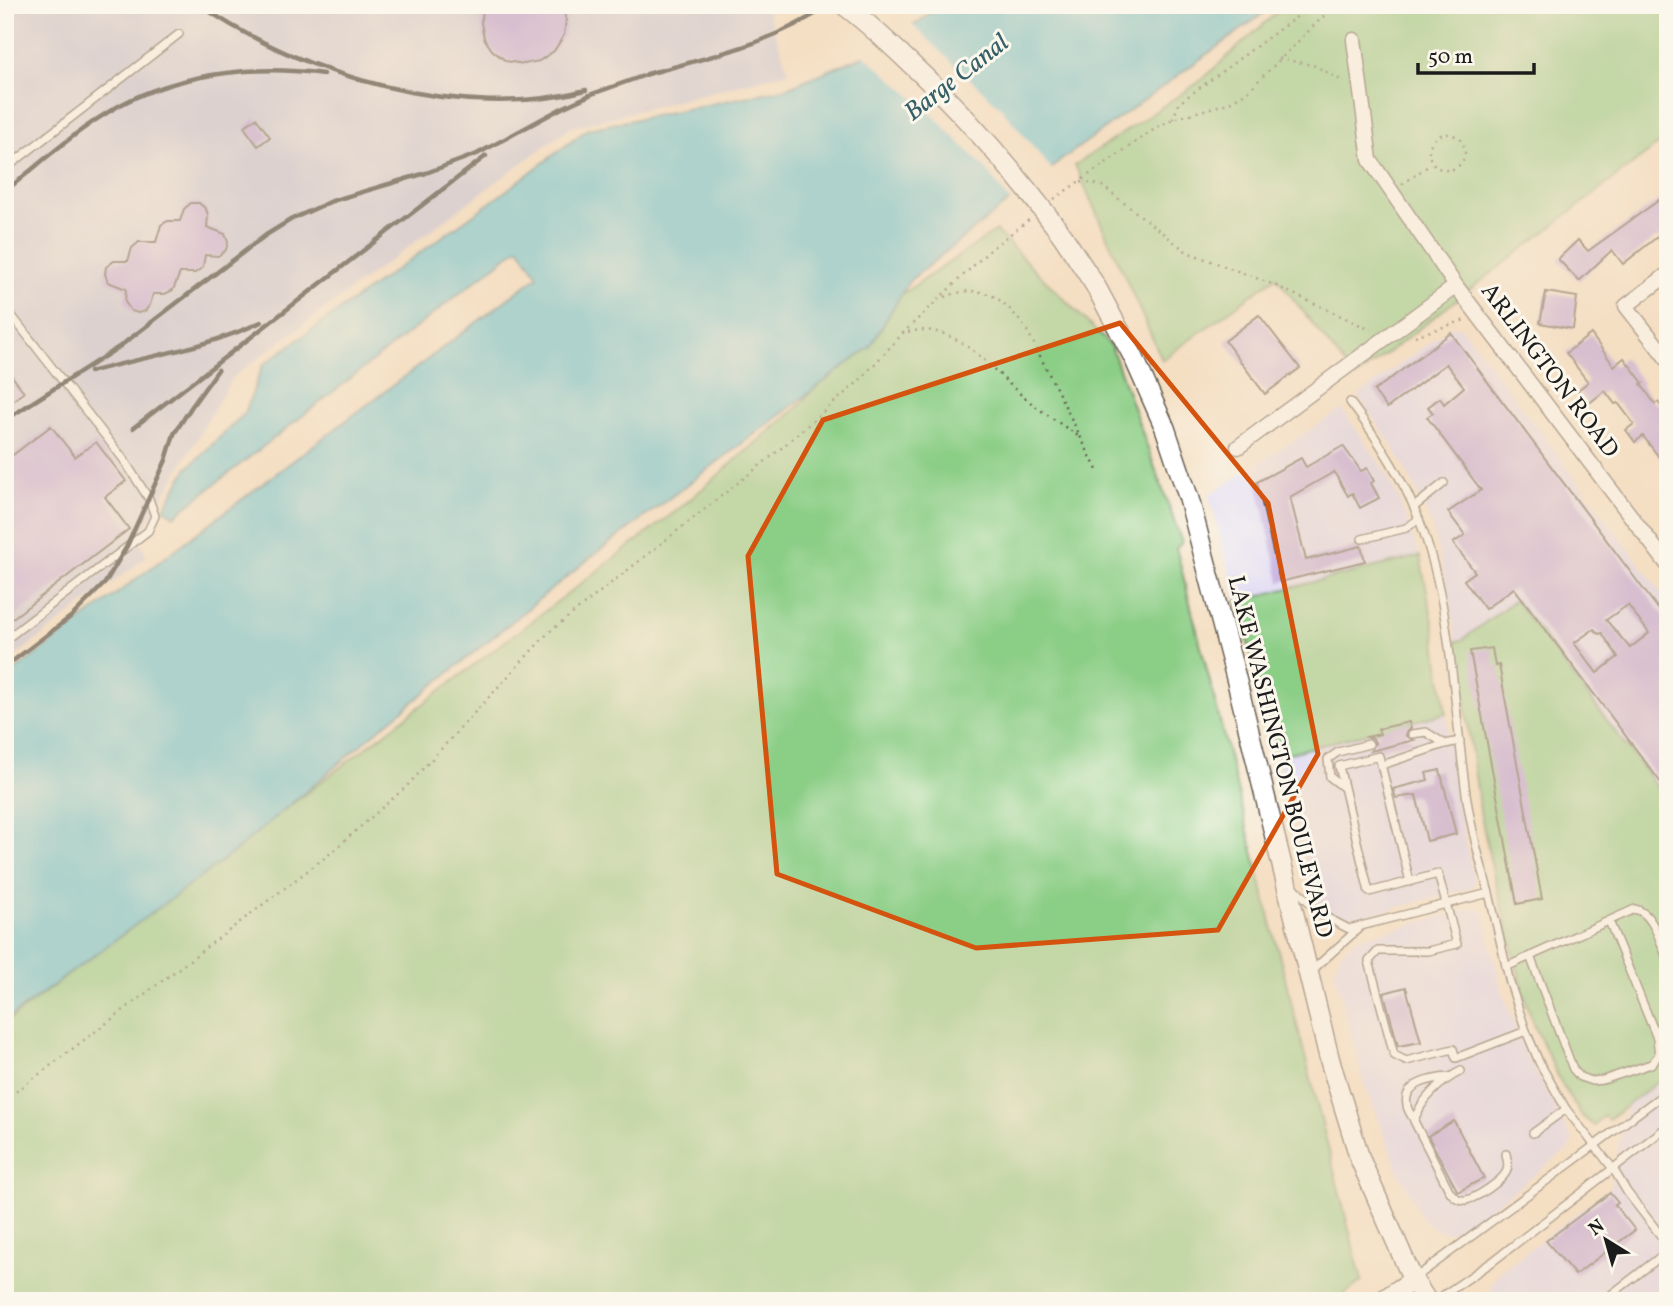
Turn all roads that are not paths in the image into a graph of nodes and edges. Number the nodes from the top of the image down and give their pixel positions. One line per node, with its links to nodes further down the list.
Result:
1 (844, 5): 23 (main road, LAKE WASHINGTON BOULEVARD, bridge)
2 (178, 34): 4 (lane)
3 (1354, 40): 6 (street)
4 (5, 169)
5 (1668, 274): 8 (street)
6 (1456, 286): 10 (street, ARLINGTON ROAD); 15 (street, ARLINGTON ROAD)
7 (5, 307): 16 (lane)
8 (1668, 360)
9 (1350, 402): 12 (lane)
10 (1238, 447)
11 (1444, 483): 12 (lane)
12 (1414, 507): 13 (lane)
13 (1419, 519): 14 (lane); 18 (lane)
14 (1362, 539)
15 (1668, 565)
16 (5, 640)
17 (1412, 734): 20 (lane)
18 (1460, 741): 20 (lane); 25 (lane)
19 (1369, 744): 22 (lane)
20 (1445, 744): 21 (lane)
21 (1382, 765): 22 (lane); 24 (lane)
22 (1343, 787): 24 (lane)
23 (1283, 876): 28 (lane); 32 (main road, LAKE WASHINGTON BOULEVARD)
24 (1409, 882): 26 (lane)
25 (1489, 893): 26 (lane); 31 (lane)
26 (1446, 905): 28 (lane); 33 (lane)
27 (1609, 921): 29 (lane); 29 (lane); 30 (lane)
28 (1360, 928): 32 (lane)
29 (1530, 956): 31 (lane)
30 (1668, 961)
31 (1506, 967): 33 (lane)
32 (1309, 978): 46 (main road, LAKE WASHINGTON BOULEVARD)
33 (1525, 1031): 37 (lane)
34 (1461, 1071): 35 (lane)
35 (1450, 1076): 38 (lane); 38 (lane)
36 (1668, 1091): 41 (lane)
37 (1566, 1109): 40 (lane); 41 (lane)
38 (1415, 1121): 42 (lane)
39 (1668, 1126): 43 (lane)
40 (1533, 1133)
41 (1596, 1146): 43 (lane); 46 (lane)
42 (1506, 1154)
43 (1614, 1170): 44 (lane); 49 (lane)
44 (1668, 1245)
45 (1668, 1251): 50 (lane)
46 (1413, 1280): 47 (main road); 48 (main road, LAKE WASHINGTON BOULEVARD)
47 (1382, 1301)
48 (1427, 1301)
49 (1435, 1301)
50 (1616, 1301)

